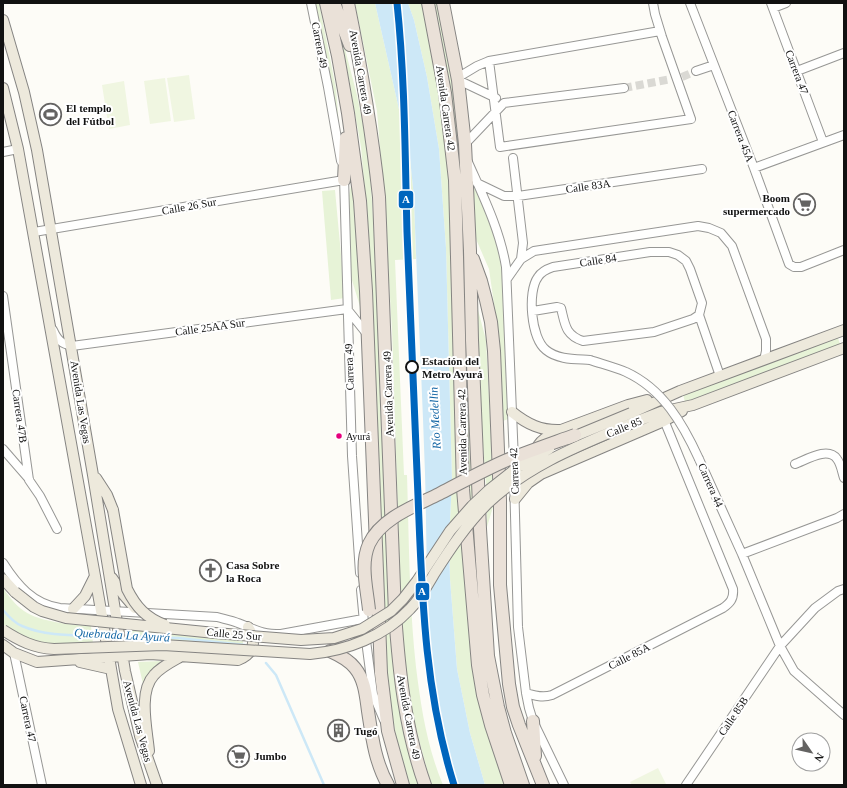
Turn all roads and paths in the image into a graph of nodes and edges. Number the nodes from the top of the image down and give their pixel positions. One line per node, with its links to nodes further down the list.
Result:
1 (311, 3): 34 (street, Carrera 49)
2 (326, 3): 25 (highway, Avenida Carrera 49)
3 (334, 3): 18 (highway)
4 (348, 3): 18 (highway, Avenida Carrera 49)
5 (428, 3): 108 (highway, Avenida Carrera 42)
6 (443, 3): 19 (highway, Avenida Carrera 42)
7 (653, 3): 12 (street)
8 (690, 3): 15 (street, Carrera 45A)
9 (786, 3): 10 (street)
10 (772, 6): 17 (street, Carrera 47)
11 (3, 20): 37 (main road, Avenida Las Vegas)
12 (660, 31): 14 (street); 24 (street)
13 (844, 53): 17 (street)
14 (489, 61): 19 (street); 22 (street)
15 (714, 65): 16 (street); 32 (street, Carrera 45A)
16 (696, 71)
17 (797, 71): 27 (street, Carrera 47)
18 (361, 73): 107 (highway, Avenida Carrera 49)
19 (457, 78): 22 (street); 29 (highway, Avenida Carrera 42)
20 (3, 88): 28 (main road, Avenida Las Vegas)
21 (624, 88): 23 (street)
22 (493, 96): 23 (street); 24 (street)
23 (504, 103): 24 (street)
24 (495, 111): 29 (street)
25 (348, 113): 34 (highway); 50 (highway, Avenida Carrera 49)
26 (844, 135): 27 (street)
27 (823, 142): 32 (street)
28 (18, 149): 30 (street); 38 (main road, Avenida Las Vegas)
29 (465, 150): 35 (street, Carrera 42); 40 (highway, Avenida Carrera 42)
30 (3, 152)
31 (513, 158): 36 (street)
32 (754, 168): 39 (street, Carrera 45A)
33 (702, 169): 36 (street, Calle 83A)
34 (344, 180): 37 (street, Calle 26 Sur); 44 (street, Carrera 49)
35 (477, 182): 36 (street, Calle 83A); 42 (street, Carrera 42)
36 (518, 196): 41 (street)
37 (52, 229): 38 (street, Calle 26 Sur); 51 (main road, Avenida Las Vegas)
38 (34, 232): 48 (main road, Avenida Las Vegas)
39 (844, 250)
40 (470, 251): 100 (highway); 109 (highway, Avenida Carrera 42)
41 (521, 259): 42 (street); 53 (street)
42 (508, 279): 56 (street, Carrera 42)
43 (3, 296): 47 (street, Carrera 47B)
44 (347, 308): 50 (street); 51 (street, Calle 25AA Sur); 83 (street, Carrera 49)
45 (533, 312): 46 (street); 46 (street, Calle 84); 71 (street, Carrera 44, bridge)
46 (699, 314): 54 (street)
47 (5, 324): 66 (street, Carrera 47B)
48 (50, 325): 51 (street); 75 (main road, Avenida Las Vegas)
49 (844, 330): 53 (main road, Calle 85)
50 (367, 334): 99 (highway, Avenida Carrera 49)
51 (72, 346): 64 (main road, Avenida Las Vegas)
52 (844, 348): 57 (main road)
53 (764, 360): 54 (main road, Calle 85)
54 (720, 376): 55 (main road, Calle 85)
55 (680, 391): 58 (main road, Calle 85); 59 (main road)
56 (512, 412): 59 (main road); 67 (street, Carrera 42)
57 (663, 416): 58 (main road, Calle 85); 63 (main road); 78 (street, Carrera 44)
58 (633, 418): 60 (main road, Calle 85, bridge); 73 (main road, Calle 85, bridge)
59 (561, 430): 63 (main road)
60 (575, 435): 70 (main road, Calle 85, bridge); 83 (highway, bridge)
61 (3, 450): 66 (street)
62 (795, 464): 65 (street)
63 (552, 470): 67 (main road)
64 (94, 475): 74 (main road, Avenida Las Vegas); 85 (main road, bridge)
65 (844, 478)
66 (29, 480): 69 (street, Carrera 47B)
67 (515, 499): 96 (street, Carrera 42)
68 (844, 514): 71 (street)
69 (57, 529)
70 (440, 547): 85 (main road, Calle 25 Sur, bridge)
71 (742, 554): 88 (street, Carrera 44)
72 (3, 563): 79 (street, Calle 25 Sur)
73 (441, 564): 89 (main road, Calle 25 Sur, bridge)
74 (110, 575): 81 (main road, Avenida Las Vegas); 82 (main road)
75 (95, 576): 79 (main road); 80 (main road, Avenida Las Vegas)
76 (3, 580): 85 (main road, Calle 25 Sur, bridge)
77 (844, 589): 88 (street, Calle 85B)
78 (729, 604): 96 (street, Calle 85A)
79 (73, 609): 80 (street, Calle 25 Sur)
80 (101, 611): 81 (street, Calle 25 Sur); 92 (main road, Avenida Las Vegas)
81 (116, 611): 82 (street, Calle 25 Sur); 91 (main road, Avenida Las Vegas)
82 (140, 613): 84 (street, Calle 25 Sur)
83 (366, 614): 84 (street, Calle 25 Sur); 99 (highway)
84 (248, 627): 93 (main road)
85 (174, 629)
86 (3, 630): 89 (main road, Calle 25 Sur, bridge)
87 (3, 645): 90 (main road)
88 (780, 646): 97 (street, Carrera 44); 112 (street, Calle 85B)
89 (330, 651): 105 (highway)
90 (14, 654): 94 (main road); 102 (street, Carrera 47)
91 (123, 656): 92 (main road); 93 (main road); 101 (main road, Avenida Las Vegas)
92 (109, 657): 94 (main road); 95 (main road, Avenida Las Vegas)
93 (180, 657): 101 (main road)
94 (71, 660): 95 (main road)
95 (111, 670): 103 (main road, Avenida Las Vegas)
96 (526, 693): 98 (street, Carrera 42)
97 (844, 716)
98 (533, 721): 100 (highway); 111 (street, Carrera 42)
99 (388, 730): 106 (highway, Avenida Carrera 49)
100 (536, 767): 110 (highway)
101 (150, 768): 104 (main road, Avenida Las Vegas)
102 (42, 785)
103 (141, 785)
104 (157, 785)
105 (388, 785)
106 (403, 785)
107 (425, 785)
108 (511, 785)
109 (523, 785)
110 (543, 785)
111 (564, 785)
112 (686, 785)

